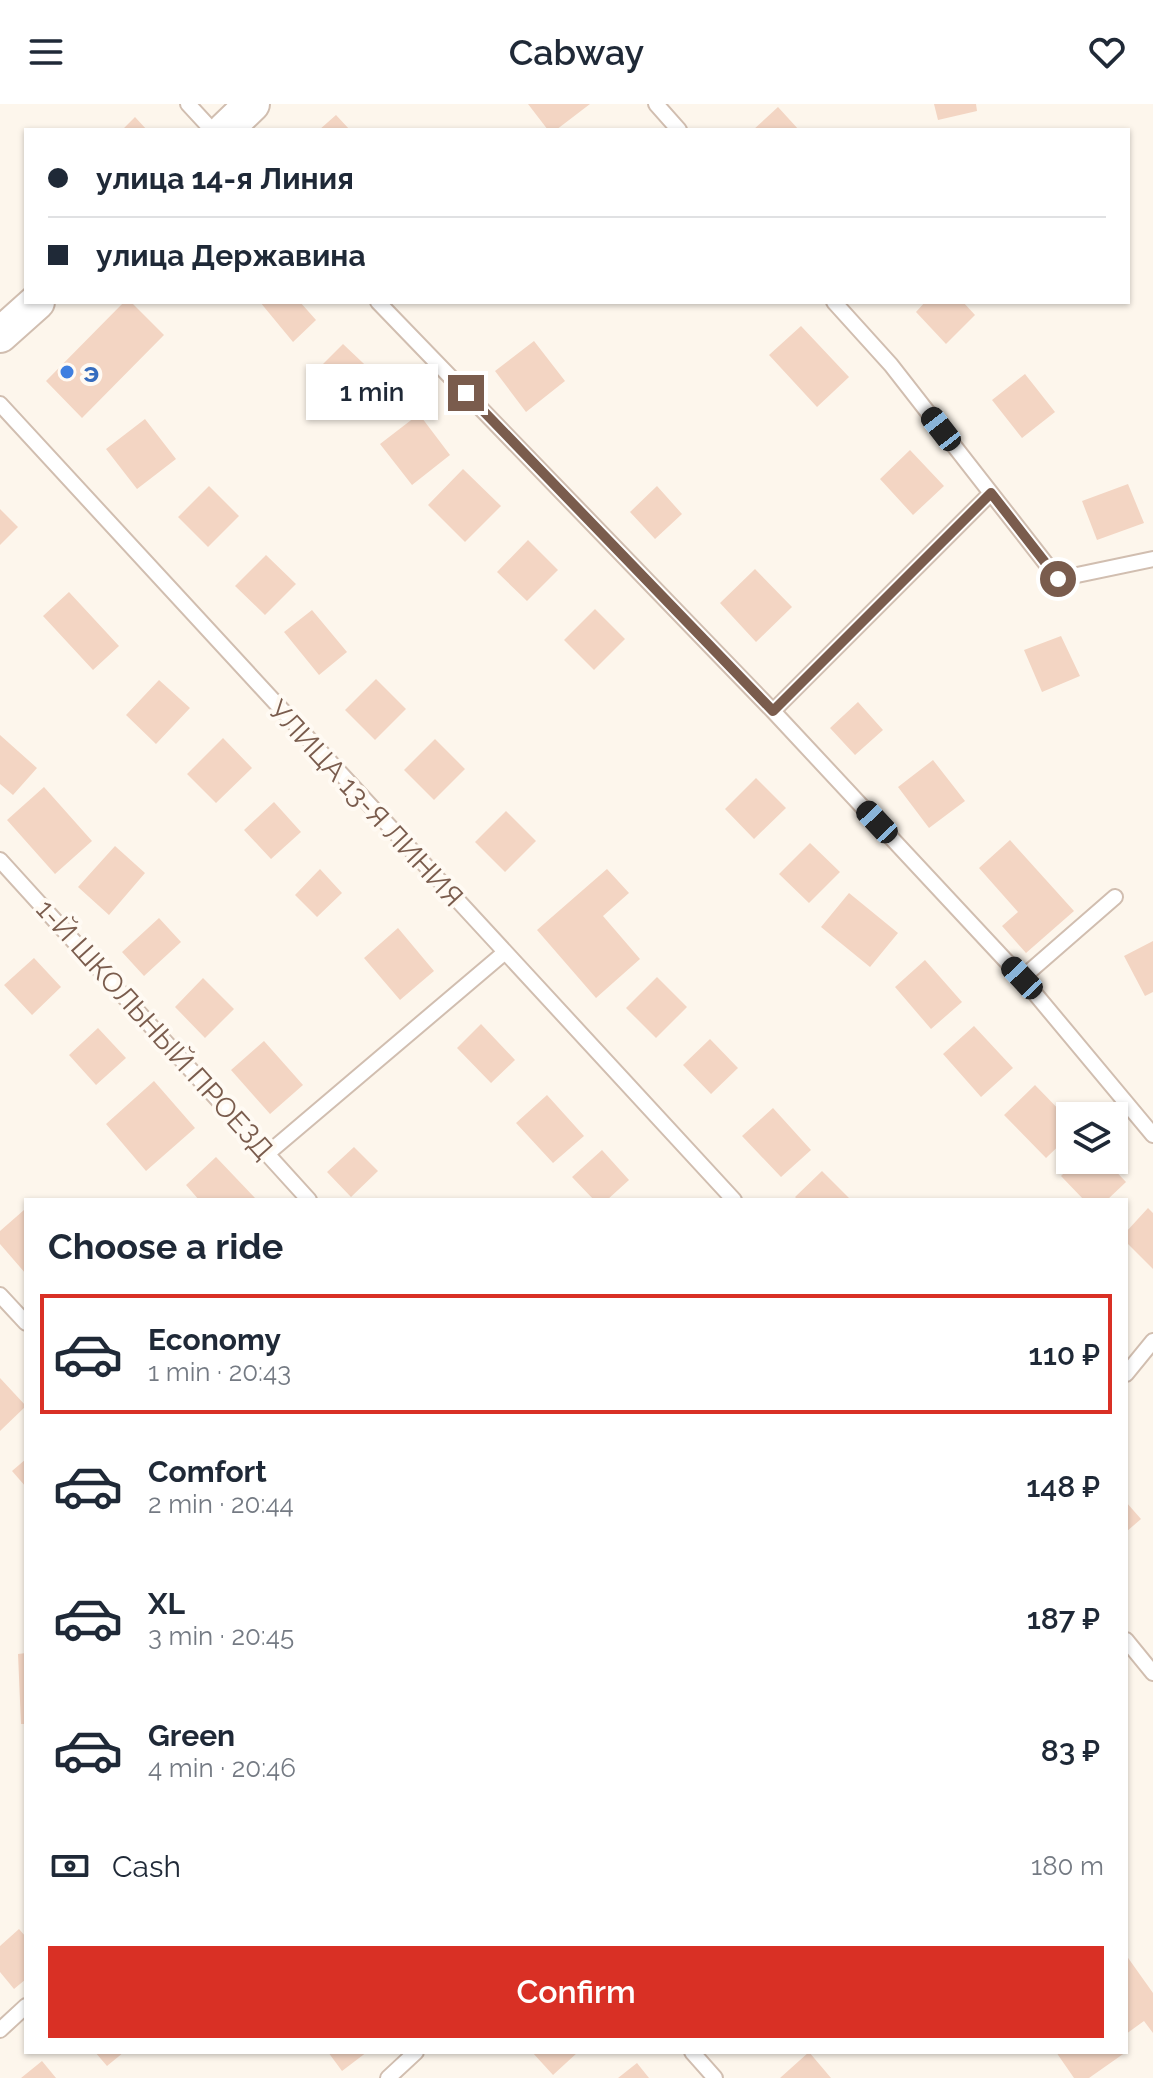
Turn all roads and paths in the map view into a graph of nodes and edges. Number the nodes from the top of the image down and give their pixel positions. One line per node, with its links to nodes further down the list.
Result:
1 (188, 104): 4 (lane)
2 (252, 104): 5 (street)
3 (656, 104): 6 (lane)
4 (210, 128)
5 (227, 128)
6 (677, 128)
7 (35, 304): 10 (street)
8 (380, 304): 14 (lane)
9 (836, 304): 12 (lane)
10 (0, 335)
11 (0, 404): 17 (lane, УЛИЦА 13-Я ЛИНИЯ)
12 (991, 493): 13 (lane); 14 (lane)
13 (1153, 559)
14 (773, 711): 18 (lane)
15 (0, 860): 20 (lane, 1-Й ШКОЛЬНЫЙ ПРОЕЗД)
16 (1115, 897): 18 (lane)
17 (504, 953): 20 (lane); 22 (lane, УЛИЦА 13-Я ЛИНИЯ)
18 (1022, 978): 19 (lane)
19 (1153, 1135)
20 (267, 1154): 21 (lane, 1-Й ШКОЛЬНЫЙ ПРОЕЗД)
21 (307, 1198)
22 (732, 1198)
23 (0, 1295): 24 (lane)
24 (24, 1321)
25 (1153, 1341): 26 (lane)
26 (1128, 1372)
27 (1128, 1642): 28 (lane)
28 (1153, 1673)
29 (24, 2008): 30 (lane)
30 (0, 2030)
31 (414, 2054): 33 (lane)
32 (694, 2054): 34 (lane)
33 (388, 2078)
34 (715, 2078)

